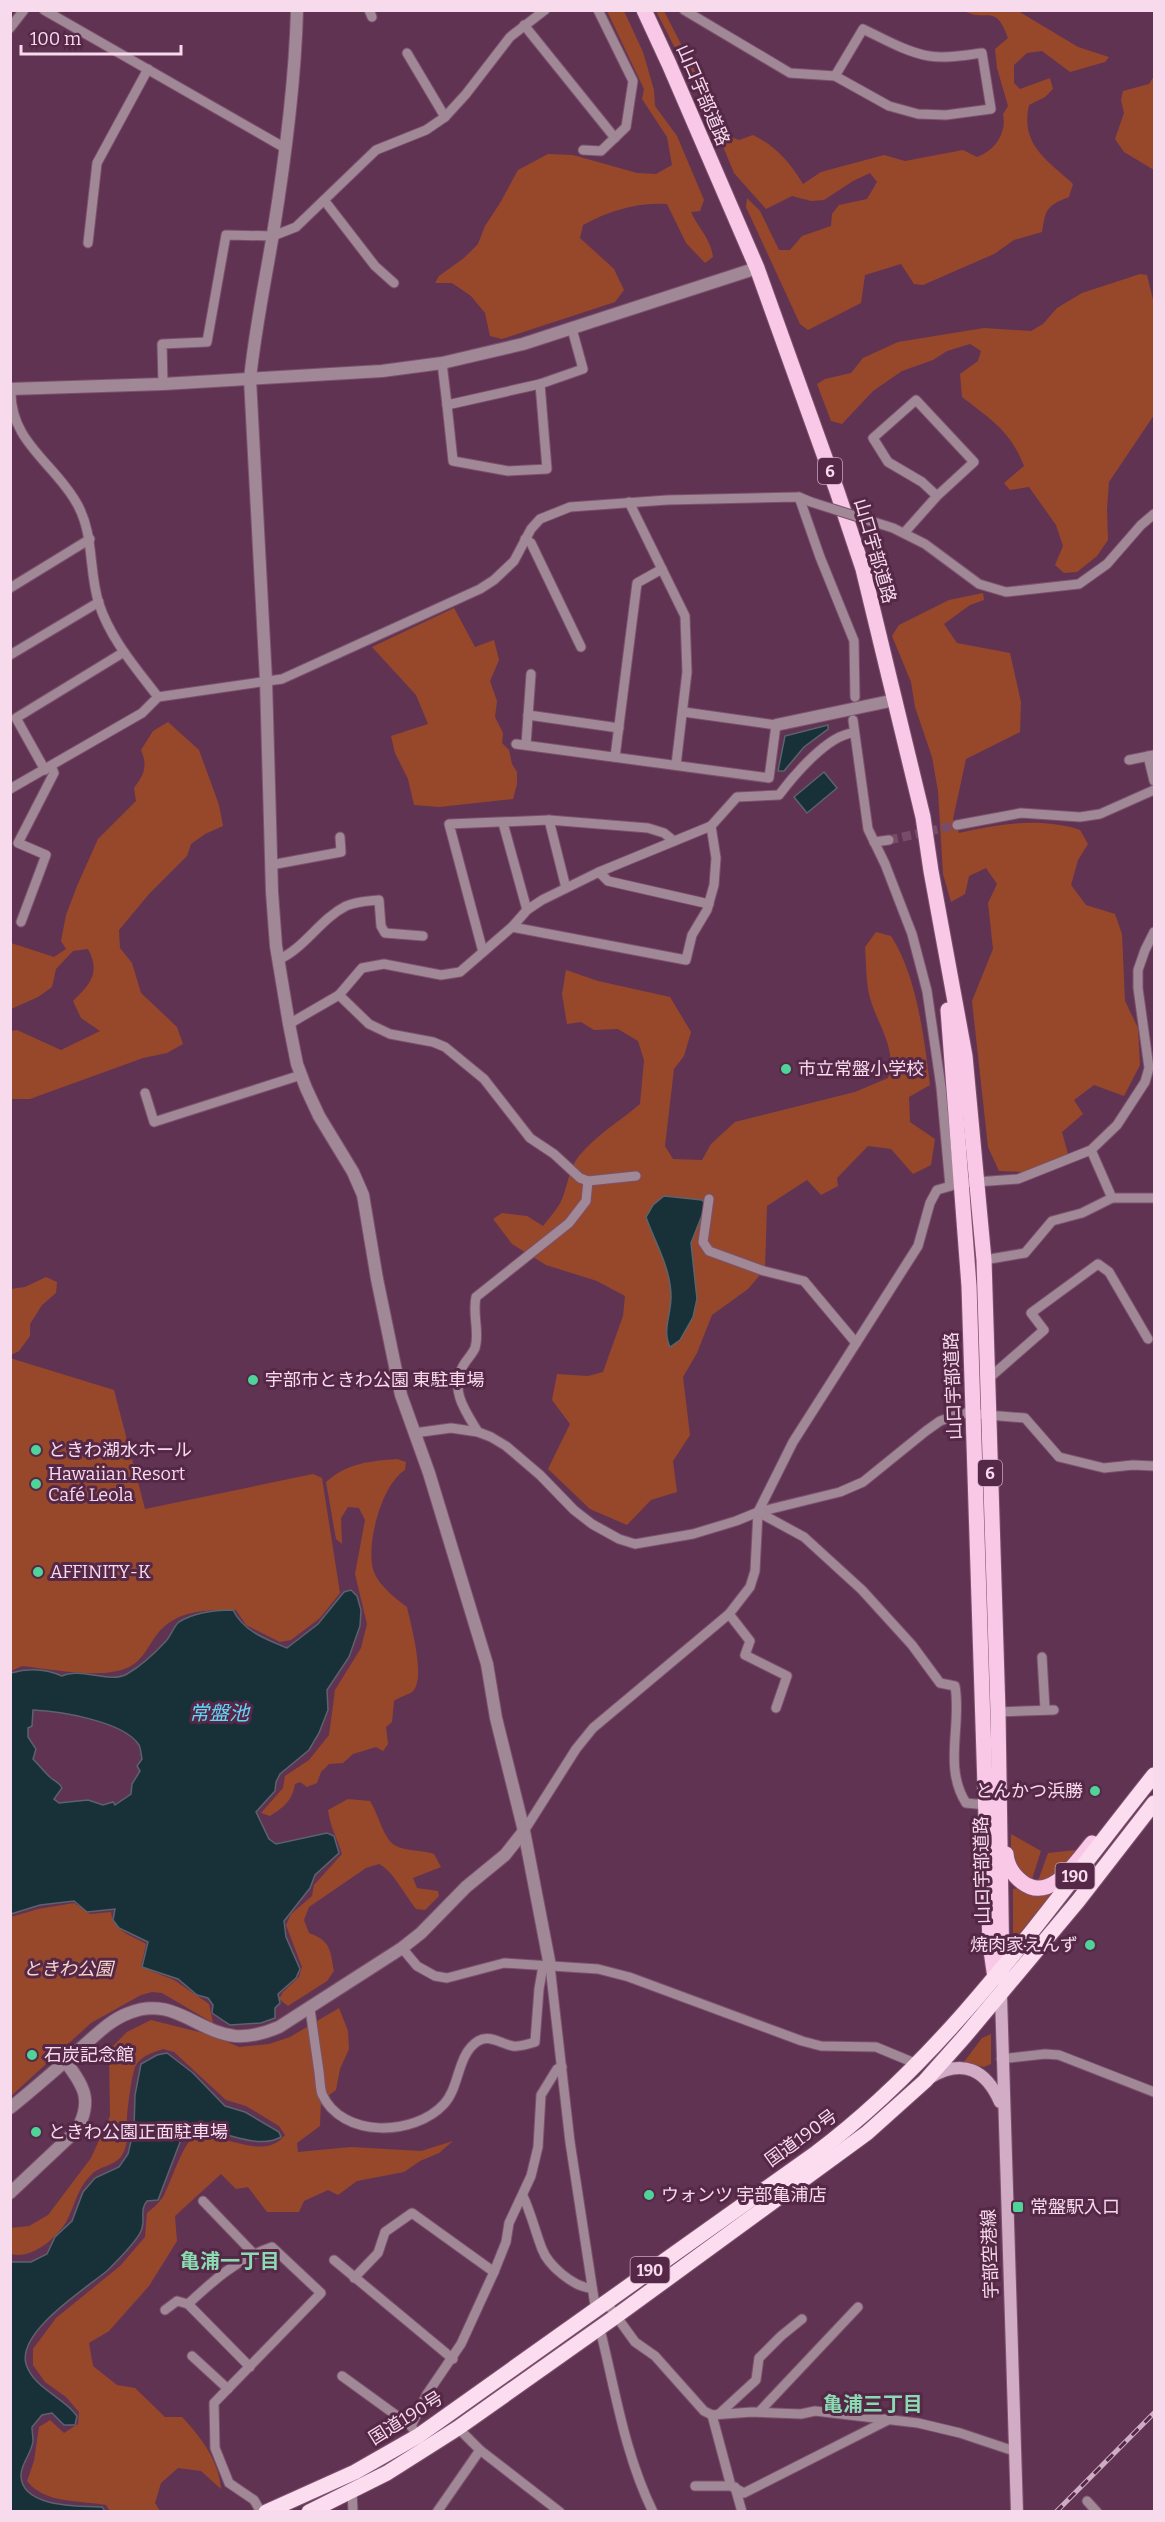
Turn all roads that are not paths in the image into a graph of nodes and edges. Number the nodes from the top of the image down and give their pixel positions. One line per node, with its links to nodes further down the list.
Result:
1 (24, 10): 9 (street)
2 (45, 10): 11 (street)
3 (297, 10): 15 (street)
4 (545, 10): 8 (street)
5 (598, 10): 14 (street)
6 (644, 10): 20 (main road, 山口宇部道路 / 6)
7 (684, 10): 12 (street)
8 (524, 25): 13 (street); 14 (street)
9 (10, 28)
10 (407, 53): 13 (street)
11 (148, 69): 15 (street); 19 (street)
12 (835, 76): 12 (street)
13 (445, 117): 17 (street)
14 (615, 138): 16 (street)
15 (285, 148): 18 (street)
16 (583, 150)
17 (324, 200): 18 (street); 21 (street)
18 (273, 236): 24 (street); 25 (street)
19 (88, 243)
20 (757, 268): 22 (street); 46 (main road, 山口宇部道路 / 6)
21 (394, 284)
22 (572, 328): 23 (street); 26 (street)
23 (442, 363): 24 (street); 28 (street)
24 (250, 379): 25 (street); 43 (street)
25 (163, 384): 27 (street)
26 (540, 384): 28 (street); 28 (street)
27 (11, 389): 34 (street)
28 (447, 405)
29 (937, 495): 29 (street); 33 (street)
30 (799, 497): 31 (street); 33 (street, bridge); 45 (street)
31 (628, 502): 35 (street); 36 (street)
32 (1155, 514): 33 (street)
33 (904, 533)
34 (90, 539): 37 (street); 38 (street)
35 (525, 539): 39 (street); 43 (street)
36 (662, 569): 47 (street); 51 (street)
37 (10, 588)
38 (99, 602): 40 (street); 41 (street)
39 (581, 647)
40 (123, 652): 44 (street); 57 (street)
41 (10, 655)
42 (531, 674): 48 (street)
43 (266, 680): 44 (street); 69 (street)
44 (158, 697): 57 (street)
45 (855, 697)
46 (895, 700): 50 (street); 79 (main road, 山口宇部道路 / 6)
47 (684, 712): 50 (street); 56 (street)
48 (528, 715): 51 (street); 54 (street)
49 (853, 720): 52 (street)
50 (776, 725): 56 (street)
51 (619, 728): 54 (street)
52 (854, 733): 64 (street); 68 (street)
53 (1151, 755): 55 (street); 58 (street)
54 (615, 757): 56 (street)
55 (1129, 760)
56 (676, 765)
57 (48, 768): 59 (street); 74 (street)
58 (1155, 781)
59 (10, 789)
60 (1155, 790): 63 (street)
61 (549, 820): 62 (street); 67 (street); 71 (street)
62 (503, 823): 73 (street); 78 (street)
63 (957, 825)
64 (711, 826): 67 (street); 72 (street)
65 (340, 837): 69 (street)
66 (889, 840): 68 (street)
67 (674, 841): 70 (street)
68 (874, 842): 91 (street)
69 (271, 865): 80 (street)
70 (599, 872): 71 (street); 72 (street)
71 (566, 888): 73 (street)
72 (709, 904): 75 (street)
73 (526, 910): 75 (street)
74 (21, 922)
75 (512, 927): 78 (street)
76 (1155, 932): 84 (street)
77 (423, 936): 80 (street)
78 (483, 952): 81 (street)
79 (945, 953): 90 (main road, 山口宇部道路 / 6); 91 (main road, 山口宇部道路 / 6)
80 (279, 960): 82 (street)
81 (339, 995): 82 (street); 89 (street)
82 (289, 1024): 85 (street)
83 (1155, 1044): 84 (street)
84 (1148, 1056): 87 (street)
85 (301, 1075): 86 (street); 101 (street)
86 (145, 1094)
87 (1090, 1150): 90 (street); 92 (street)
88 (636, 1176): 89 (street)
89 (588, 1181): 100 (street)
90 (977, 1182): 91 (street); 95 (main road, 山口宇部道路 / 6)
91 (956, 1184): 97 (street); 99 (main road, 山口宇部道路 / 6)
92 (1112, 1198): 93 (street); 95 (street)
93 (1155, 1198)
94 (709, 1199): 97 (street)
95 (984, 1260): 98 (main road, 山口宇部道路 / 6)
96 (1148, 1339): 98 (street)
97 (856, 1343): 103 (street)
98 (988, 1379): 99 (main road, 山口宇部道路 / 6)
99 (981, 1414): 102 (street); 103 (street); 107 (main road, 山口宇部道路 / 6); 110 (main road, 山口宇部道路 / 6)
100 (477, 1432): 101 (street); 103 (street)
101 (414, 1433): 113 (street)
102 (1155, 1466)
103 (758, 1512): 104 (street); 110 (street)
104 (729, 1614): 106 (street); 113 (street)
105 (1042, 1657): 107 (street)
106 (776, 1708)
107 (998, 1712): 112 (main road, 山口宇部道路 / 6)
108 (1155, 1775): 111 (highway, 国道190号 / 190)
109 (1155, 1803): 117 (highway, 国道190号 / 190)
110 (986, 1805): 116 (main road, 山口宇部道路 / 6)
111 (1130, 1806): 112 (main road); 116 (highway, 国道190号 / 190)
112 (1000, 1822): 116 (main road, 山口宇部道路 / 6)
113 (524, 1831): 114 (street); 115 (street)
114 (402, 1948): 115 (street); 118 (street)
115 (546, 1966): 118 (street); 121 (street); 122 (street)
116 (999, 1970): 117 (main road, 山口宇部道路 / 6); 121 (highway, 国道190号 / 190)
117 (1000, 1996): 119 (main road, 宇部空港線); 123 (highway, 国道190号 / 190)
118 (310, 2008): 120 (street)
119 (1001, 2059): 124 (street); 126 (main road, 宇部空港線)
120 (65, 2061): 125 (street); 127 (street)
121 (917, 2064): 136 (highway, 国道190号 / 190)
122 (562, 2067): 128 (street); 134 (street)
123 (925, 2081): 126 (main road); 139 (highway, 国道190号 / 190)
124 (1155, 2092)
125 (10, 2108)
126 (1003, 2108): 153 (main road, 宇部空港線)
127 (10, 2193)
128 (523, 2196): 132 (street); 134 (street)
129 (203, 2202): 130 (street)
130 (253, 2253): 135 (street); 144 (street)
131 (334, 2260): 133 (street)
132 (494, 2272): 133 (street); 143 (street)
133 (354, 2278): 143 (street)
134 (591, 2288): 136 (street)
135 (188, 2304): 138 (street); 144 (street)
136 (600, 2306): 139 (street); 141 (street); 151 (highway, 国道190号 / 190)
137 (858, 2307): 147 (street)
138 (165, 2310)
139 (615, 2317): 141 (highway, 国道190号 / 190); 148 (street)
140 (802, 2319): 148 (street)
141 (600, 2327): 150 (highway, 国道190号 / 190); 163 (street)
142 (192, 2355): 146 (street)
143 (453, 2359): 151 (street)
144 (250, 2367): 146 (street)
145 (342, 2376): 151 (street)
146 (228, 2389): 158 (street)
147 (759, 2412): 148 (street); 149 (street)
148 (716, 2414): 155 (street)
149 (889, 2420): 153 (street); 155 (street)
150 (458, 2428): 152 (street); 156 (highway, 国道190号 / 190)
151 (414, 2431): 158 (highway, 国道190号 / 190)
152 (480, 2450): 161 (street); 162 (street)
153 (1014, 2451): 165 (main road, 宇部空港線)
154 (695, 2486): 155 (street)
155 (733, 2487): 164 (street)
156 (352, 2491): 159 (highway, 国道190号 / 190); 160 (street)
157 (1087, 2501): 166 (street)
158 (263, 2511)
159 (309, 2511)
160 (353, 2511)
161 (437, 2511)
162 (560, 2511)
163 (653, 2511)
164 (742, 2511)
165 (1017, 2511)
166 (1097, 2511)

